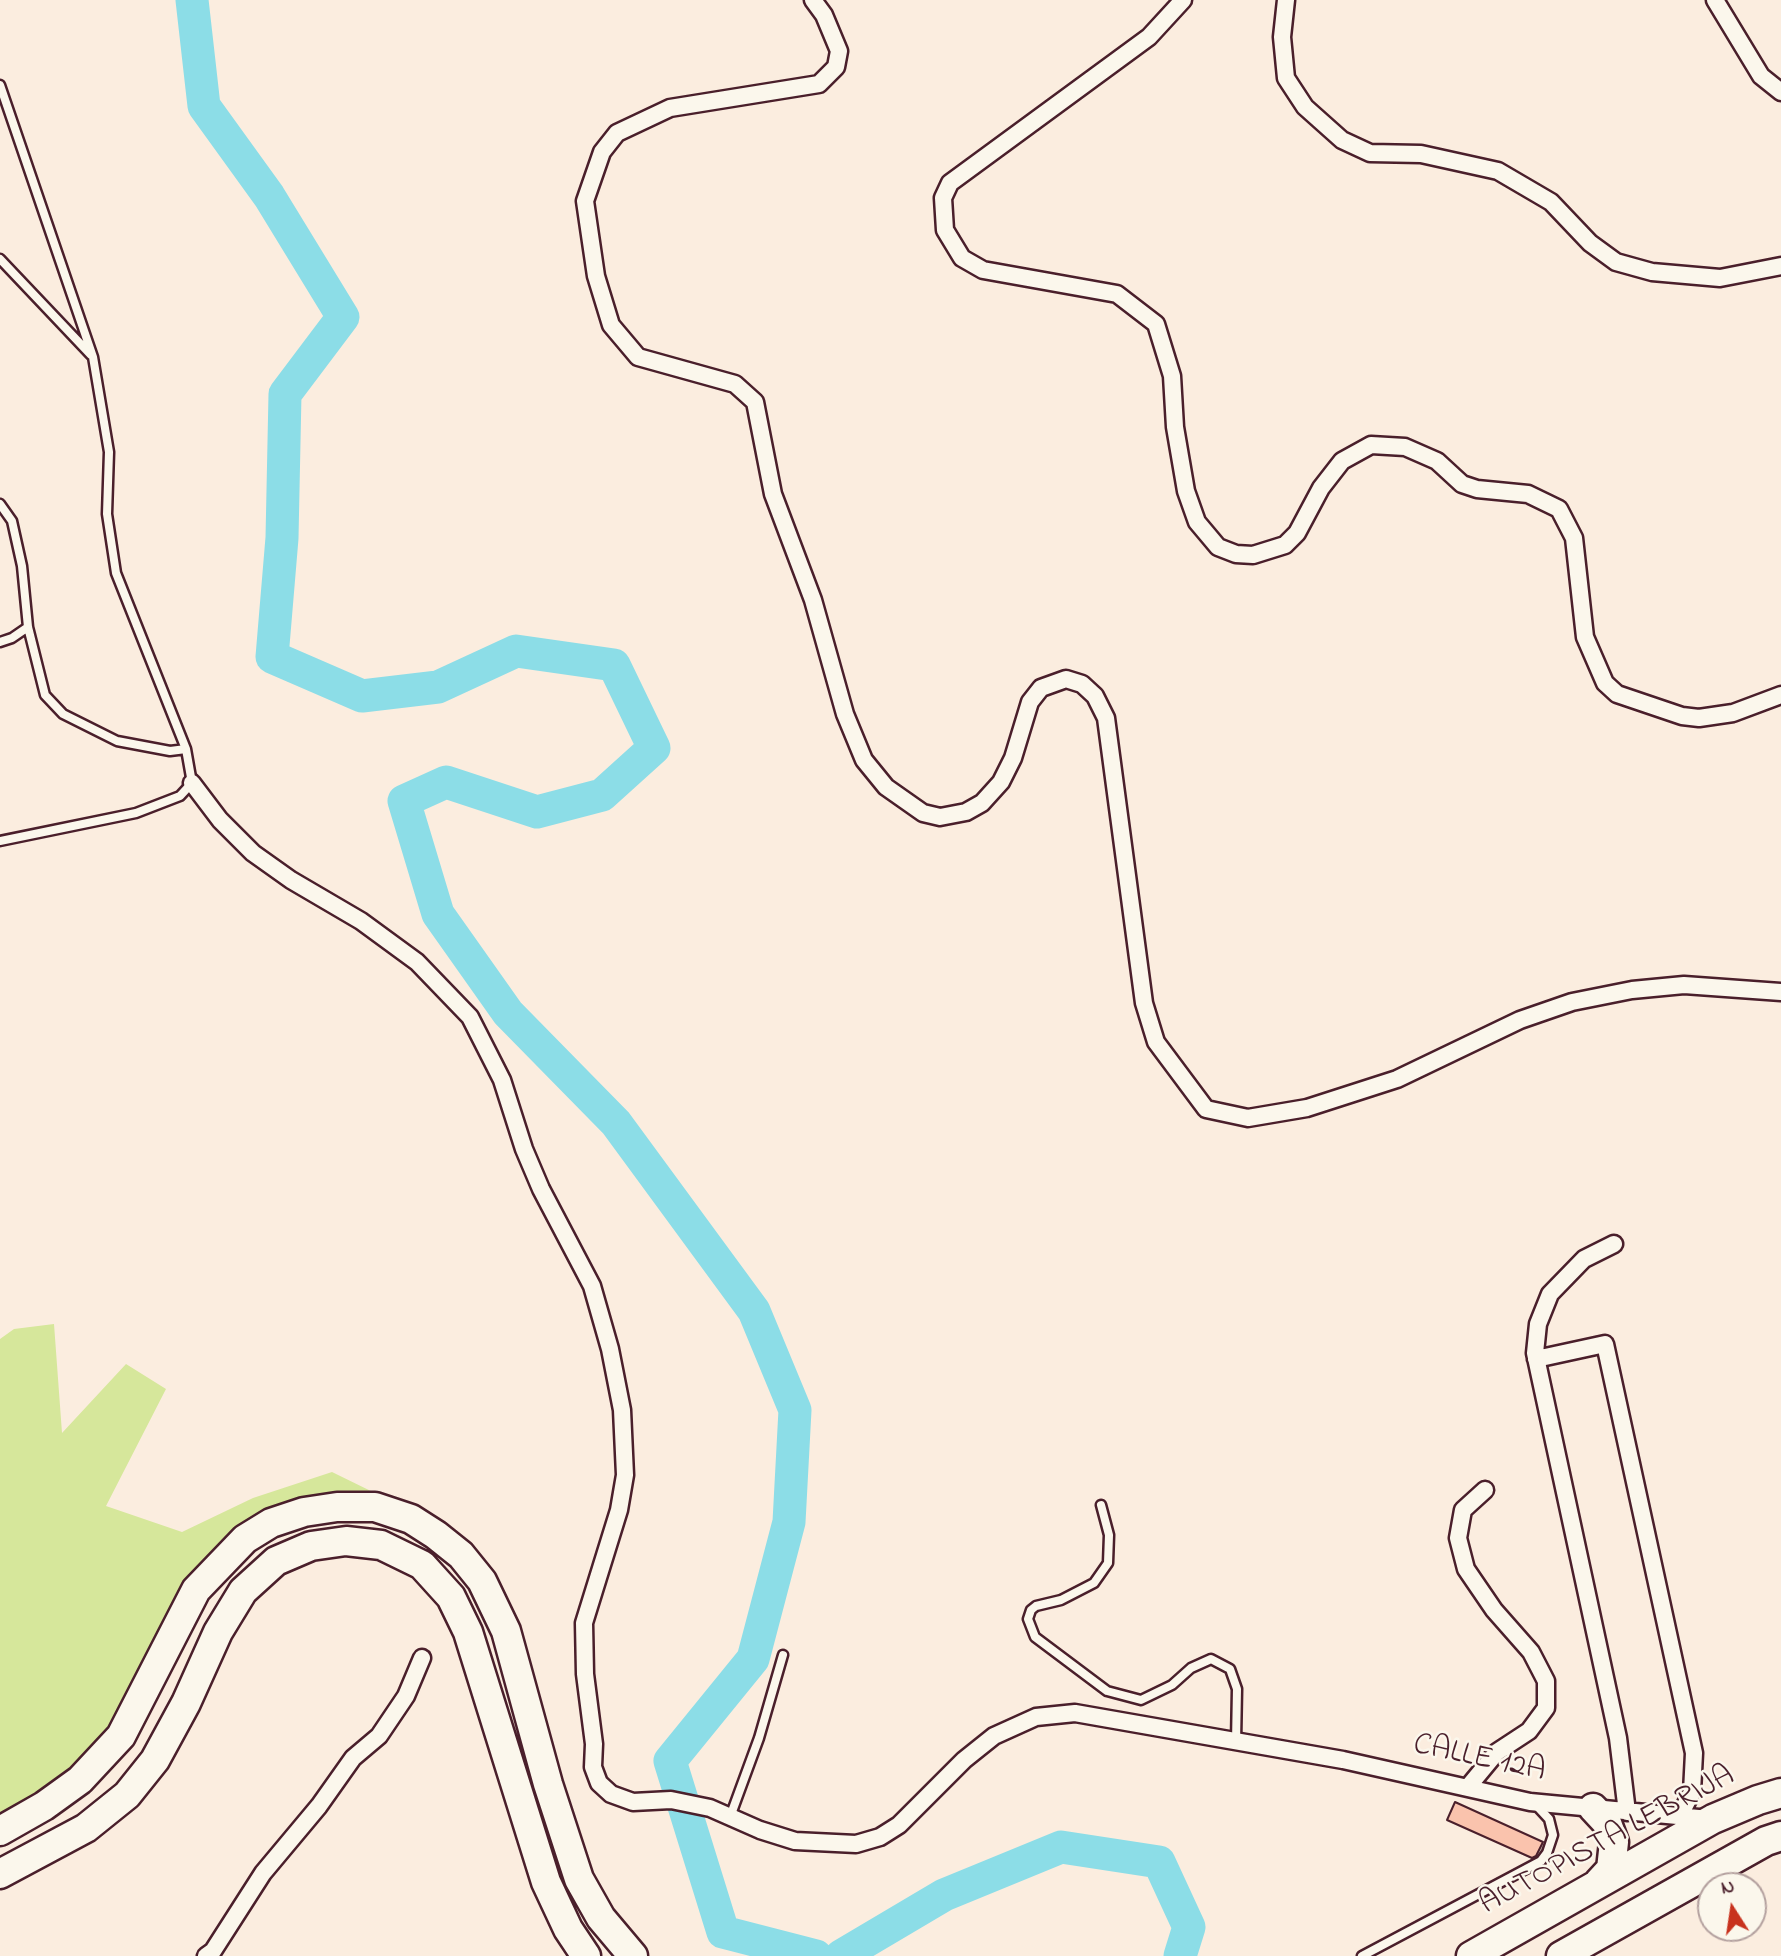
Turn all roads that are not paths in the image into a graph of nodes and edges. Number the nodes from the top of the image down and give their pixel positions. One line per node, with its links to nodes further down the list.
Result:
1 (813, 0): 17 (street)
2 (1183, 0): 13 (street)
3 (1286, 0): 8 (street)
4 (1715, 0): 6 (street)
5 (0, 85): 9 (lane)
6 (1781, 92)
7 (0, 259): 9 (lane)
8 (1781, 266)
9 (93, 357): 14 (lane)
10 (0, 503): 11 (lane)
11 (28, 627): 12 (lane); 14 (lane)
12 (0, 642)
13 (1781, 695)
14 (186, 749): 15 (lane)
15 (192, 783): 16 (lane); 31 (street, CALLE 12A)
16 (0, 841)
17 (1781, 992)
18 (1614, 1244): 19 (street)
19 (1536, 1359): 29 (street); 30 (street)
20 (1485, 1490): 25 (street)
21 (1101, 1505): 24 (lane)
22 (783, 1656): 31 (lane)
23 (422, 1658): 37 (street)
24 (1236, 1742): 25 (street, CALLE 12A); 31 (street, CALLE 12A)
25 (1468, 1787): 27 (street, CALLE 12A)
26 (1781, 1793): 32 (highway, AUTOPISTA LEBRIJA)
27 (1530, 1802): 28 (street, CALLE 12A); 40 (lane)
28 (1593, 1808): 29 (street, CALLE 12A); 36 (highway)
29 (1627, 1812): 30 (street, CALLE 12A)
30 (1679, 1816): 32 (street, CALLE 12A)
31 (730, 1817)
32 (1713, 1819): 36 (highway, AUTOPISTA LEBRIJA)
33 (0, 1831): 39 (highway)
34 (1781, 1836): 42 (highway)
35 (0, 1874): 38 (highway)
36 (1597, 1884): 41 (highway, AUTOPISTA LEBRIJA)
37 (206, 1956)
38 (586, 1956)
39 (633, 1956)
40 (1362, 1956)
41 (1471, 1956)
42 (1561, 1956)

